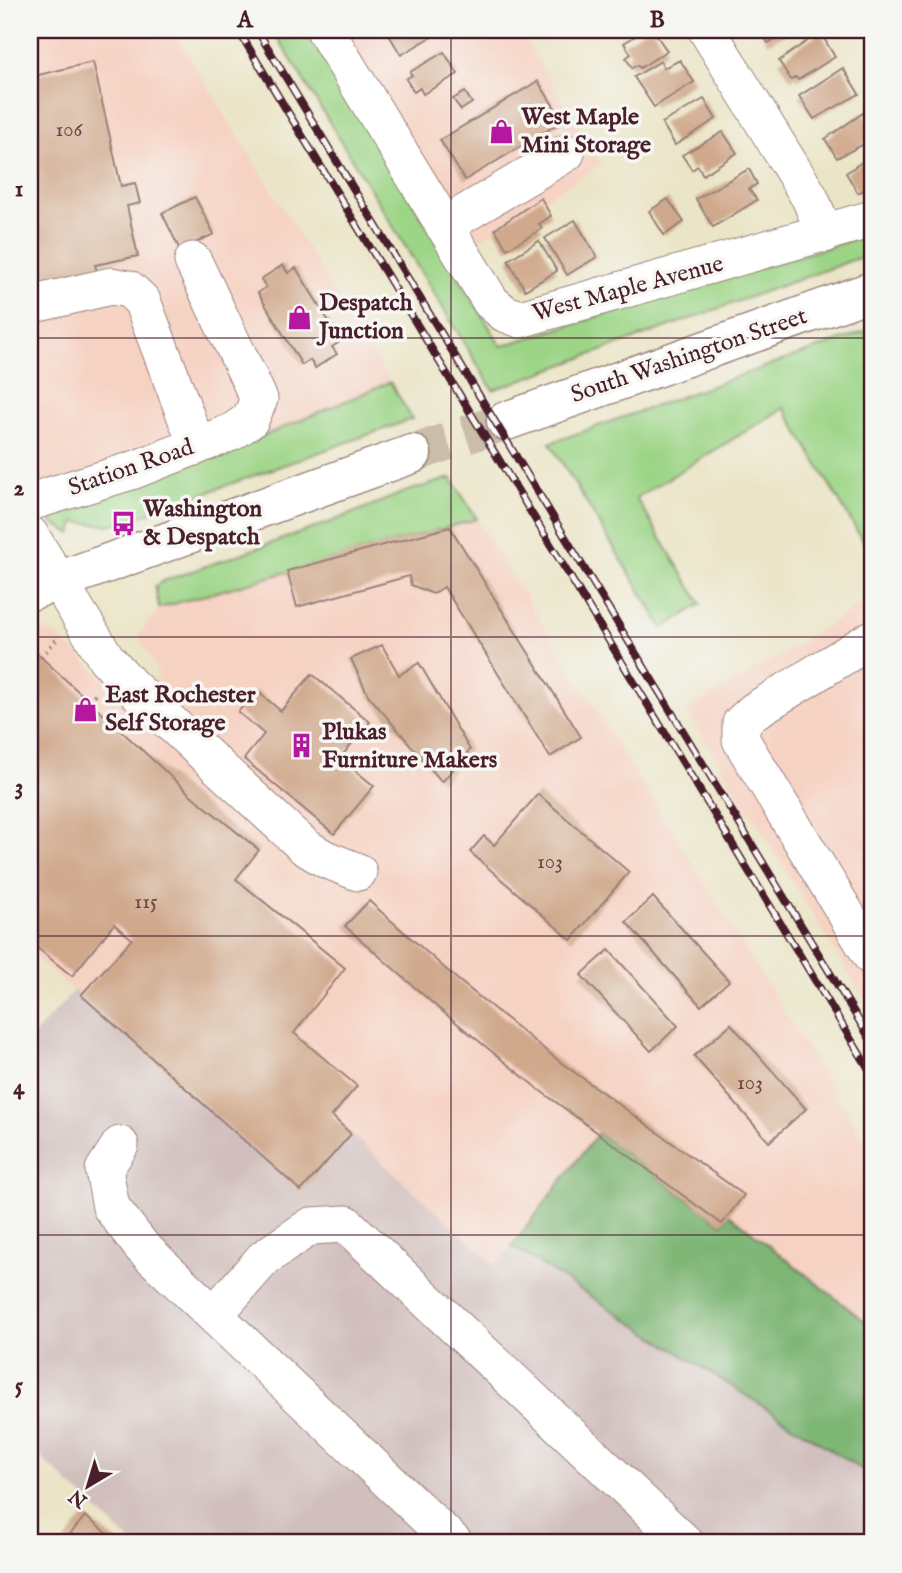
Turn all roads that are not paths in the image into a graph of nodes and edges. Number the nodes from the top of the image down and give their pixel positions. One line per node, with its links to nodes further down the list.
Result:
1 (325, 30): 5 (street, West Maple Avenue)
2 (707, 30): 6 (street)
3 (566, 153): 5 (street)
4 (872, 219): 6 (street, West Maple Avenue)
5 (444, 226): 6 (street, West Maple Avenue)
6 (825, 234)
7 (192, 261): 11 (street, Station Road)
8 (872, 291): 10 (main road, South Washington Street)
9 (30, 305): 11 (street)
10 (506, 421)
11 (197, 446): 13 (street, Station Road)
12 (412, 454): 15 (main road)
13 (30, 502)
14 (30, 535): 15 (street)
15 (44, 587): 17 (street)
16 (872, 639): 18 (street)
17 (358, 872)
18 (872, 957)
19 (120, 1145): 20 (street)
20 (214, 1315): 21 (street); 22 (street)
21 (454, 1543)
22 (685, 1543)

